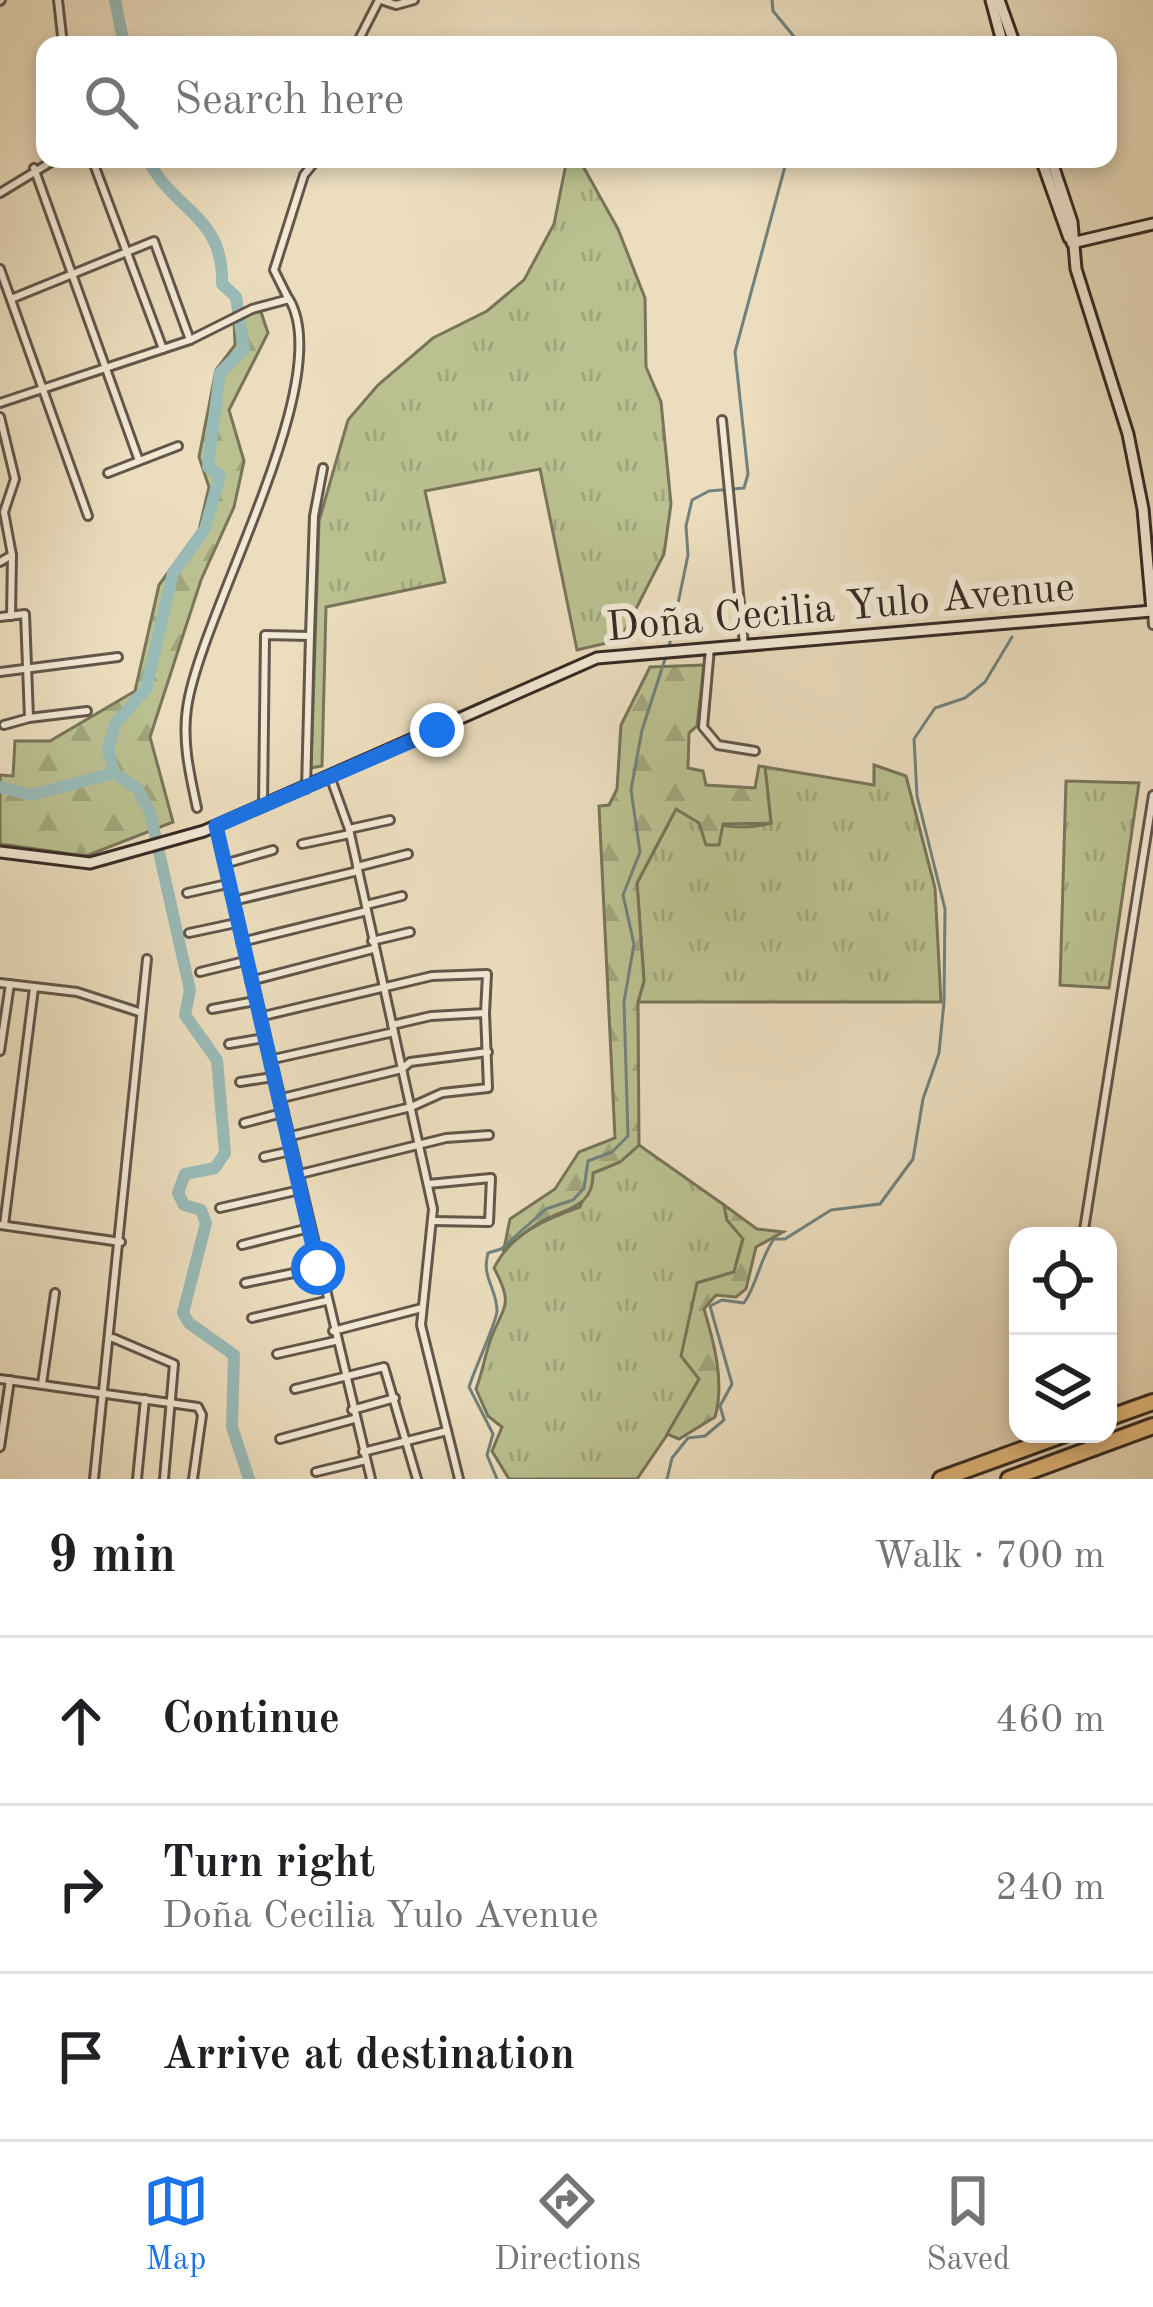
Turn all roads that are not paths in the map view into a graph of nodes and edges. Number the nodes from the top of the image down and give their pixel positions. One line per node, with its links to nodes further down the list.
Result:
1 (58, 0): 5 (street)
2 (380, 0): 3 (street); 6 (street)
3 (413, 0)
4 (995, 0): 7 (main road); 8 (main road)
5 (62, 36)
6 (361, 36)
7 (1001, 36)
8 (1011, 36)
9 (34, 168): 14 (street); 19 (street)
10 (95, 168): 17 (street)
11 (310, 168): 20 (street)
12 (1044, 168): 16 (main road)
13 (1055, 168): 16 (main road)
14 (0, 194)
15 (1153, 224): 16 (main road)
16 (1072, 243): 36 (main road)
17 (127, 253): 19 (street); 22 (street); 23 (street)
18 (0, 269): 21 (street)
19 (71, 276): 21 (street); 24 (street)
20 (289, 298): 22 (street); 54 (street)
21 (10, 299): 25 (street)
22 (190, 340): 23 (street)
23 (163, 349): 24 (street)
24 (105, 368): 25 (street); 30 (street)
25 (44, 392): 26 (street); 33 (street)
26 (0, 403)
27 (0, 417): 34 (street)
28 (722, 420): 41 (street)
29 (178, 446): 30 (street)
30 (138, 458): 32 (street)
31 (323, 468): 40 (street)
32 (108, 473)
33 (88, 516)
34 (12, 555): 35 (street); 37 (street)
35 (0, 562)
36 (1152, 610): 39 (street); 41 (main road, Doña Cecilia Yulo Avenue)
37 (11, 616): 38 (street); 44 (street)
38 (0, 617)
39 (1153, 625)
40 (310, 637): 51 (street); 53 (street)
41 (744, 645): 42 (main road, Doña Cecilia Yulo Avenue)
42 (710, 648): 49 (street); 50 (main road, Doña Cecilia Yulo Avenue)
43 (118, 657): 44 (street)
44 (26, 670): 45 (street); 47 (street)
45 (0, 672)
46 (87, 711): 47 (street)
47 (29, 718): 48 (street)
48 (4, 725)
49 (755, 751)
50 (334, 777): 51 (main road, Doña Cecilia Yulo Avenue); 57 (street)
51 (306, 789): 53 (main road, Doña Cecilia Yulo Avenue)
52 (1153, 795): 111 (street)
53 (262, 805): 56 (main road, Doña Cecilia Yulo Avenue)
54 (197, 808)
55 (390, 820): 57 (street)
56 (216, 826): 60 (main road, Doña Cecilia Yulo Avenue); 62 (street)
57 (349, 831): 58 (street); 63 (street)
58 (302, 844)
59 (273, 850): 62 (street)
60 (0, 852)
61 (408, 854): 63 (street)
62 (224, 864): 64 (street)
63 (357, 869): 67 (street); 68 (street)
64 (227, 884): 65 (street); 67 (street)
65 (187, 893)
66 (401, 896): 68 (street)
67 (231, 901): 69 (street)
68 (366, 908): 72 (street); 73 (street)
69 (236, 923): 71 (street); 72 (street)
70 (410, 932): 73 (street)
71 (189, 933)
72 (241, 942): 75 (street)
73 (373, 945): 77 (street); 81 (street)
74 (147, 959): 84 (street)
75 (245, 962): 76 (street); 77 (street)
76 (200, 972)
77 (250, 982): 82 (street)
78 (0, 983): 79 (street)
79 (10, 984): 80 (street); 90 (street)
80 (34, 988): 84 (street); 110 (street)
81 (381, 988): 85 (street); 86 (street); 87 (street)
82 (255, 1001): 83 (street); 86 (street)
83 (212, 1010)
84 (139, 1012): 113 (street)
85 (485, 1013): 87 (street); 91 (street)
86 (259, 1018): 88 (street)
87 (393, 1029): 92 (street); 93 (street)
88 (264, 1038): 89 (street); 92 (street)
89 (230, 1044)
90 (0, 1052)
91 (488, 1052): 93 (street); 97 (street)
92 (269, 1060): 94 (street)
93 (402, 1070): 96 (street); 97 (street)
94 (273, 1077): 95 (street); 96 (street)
95 (240, 1082)
96 (278, 1099): 98 (street)
97 (410, 1107): 101 (street); 102 (street)
98 (281, 1113): 99 (street); 101 (street)
99 (244, 1124)
100 (489, 1135): 102 (street)
101 (287, 1137): 103 (street)
102 (421, 1145): 105 (street); 106 (street)
103 (291, 1151): 104 (street); 105 (street)
104 (264, 1157)
105 (296, 1175): 107 (street)
106 (428, 1184): 109 (street); 109 (street)
107 (300, 1190): 108 (street); 112 (street)
108 (220, 1208)
109 (432, 1221): 119 (street)
110 (2, 1225): 113 (street)
111 (1084, 1227)
112 (309, 1228): 114 (street); 115 (street)
113 (121, 1242): 122 (street)
114 (242, 1244)
115 (318, 1268): 116 (street); 118 (street)
116 (245, 1283)
117 (55, 1294): 128 (street)
118 (326, 1301): 120 (street); 121 (street)
119 (422, 1308): 121 (street); 138 (street)
120 (252, 1318)
121 (333, 1331): 123 (street)
122 (112, 1337): 130 (street); 133 (street)
123 (335, 1341): 124 (street); 125 (street)
124 (277, 1354)
125 (344, 1378): 129 (street); 131 (street); 135 (street)
126 (0, 1379): 127 (street)
127 (10, 1380): 128 (street); 142 (street)
128 (42, 1384): 130 (street)
129 (295, 1389)
130 (105, 1394): 132 (street); 145 (street)
131 (395, 1397): 135 (street); 140 (street)
132 (145, 1400): 133 (street); 146 (street)
133 (173, 1402): 147 (street); 148 (street)
134 (1153, 1402): 136 (highway)
135 (353, 1415): 139 (street); 143 (street)
136 (1117, 1415)
137 (1153, 1426): 153 (highway)
138 (447, 1430): 140 (street); 151 (street)
139 (280, 1439)
140 (406, 1439): 143 (street); 150 (street)
141 (1040, 1443): 152 (highway)
142 (0, 1447)
143 (365, 1456): 144 (street); 149 (street)
144 (316, 1472)
145 (94, 1479)
146 (137, 1479)
147 (164, 1479)
148 (193, 1479)
149 (371, 1479)
150 (417, 1479)
151 (459, 1479)
152 (941, 1479)
153 (1009, 1479)

